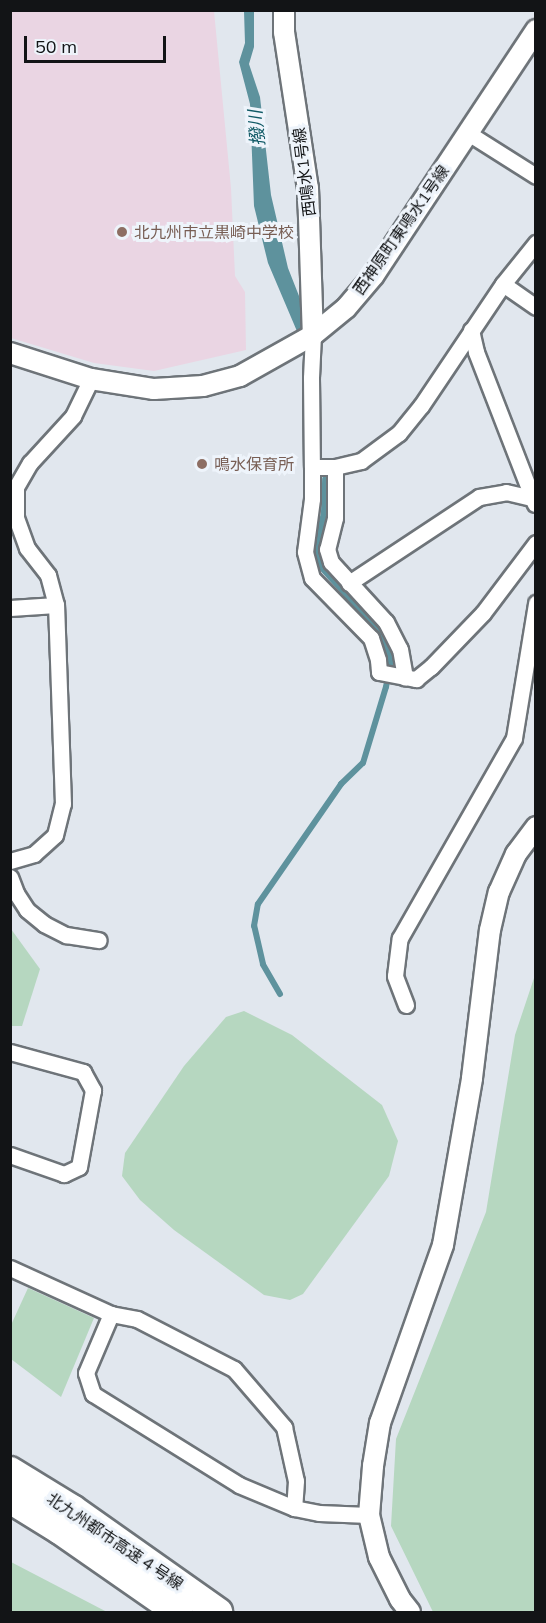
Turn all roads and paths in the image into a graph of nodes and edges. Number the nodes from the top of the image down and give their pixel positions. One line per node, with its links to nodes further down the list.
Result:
1 (284, 10): 9 (street, 西鳴水1号線)
2 (536, 30): 3 (street, 西神原町東鳴水1号線)
3 (468, 133): 4 (street); 9 (street, 西神原町東鳴水1号線)
4 (536, 176)
5 (536, 243): 6 (street)
6 (503, 284): 7 (street); 8 (street)
7 (536, 307)
8 (471, 330): 13 (street); 14 (street)
9 (313, 335): 11 (street, 西神原町東鳴水1号線); 12 (street)
10 (10, 353): 11 (street, 西神原町東鳴水1号線)
11 (91, 379): 18 (street)
12 (312, 467): 13 (street); 20 (street)
13 (335, 467): 16 (street)
14 (534, 502): 16 (street)
15 (536, 543): 20 (street)
16 (350, 583): 20 (street)
17 (536, 603): 25 (street)
18 (56, 605): 19 (street); 22 (street)
19 (10, 608)
20 (401, 678)
21 (536, 827): 33 (street)
22 (10, 861)
23 (10, 877): 24 (street)
24 (99, 940)
25 (406, 1005)
26 (10, 1052): 27 (street)
27 (10, 1155)
28 (10, 1268): 29 (street)
29 (111, 1314): 32 (street); 32 (street)
30 (10, 1471): 35 (highway, 北九州都市高速４号線)
31 (10, 1499): 34 (highway, 北九州都市高速４号線)
32 (294, 1508): 33 (street)
33 (369, 1515): 36 (street)
34 (178, 1612)
35 (218, 1612)
36 (410, 1612)

